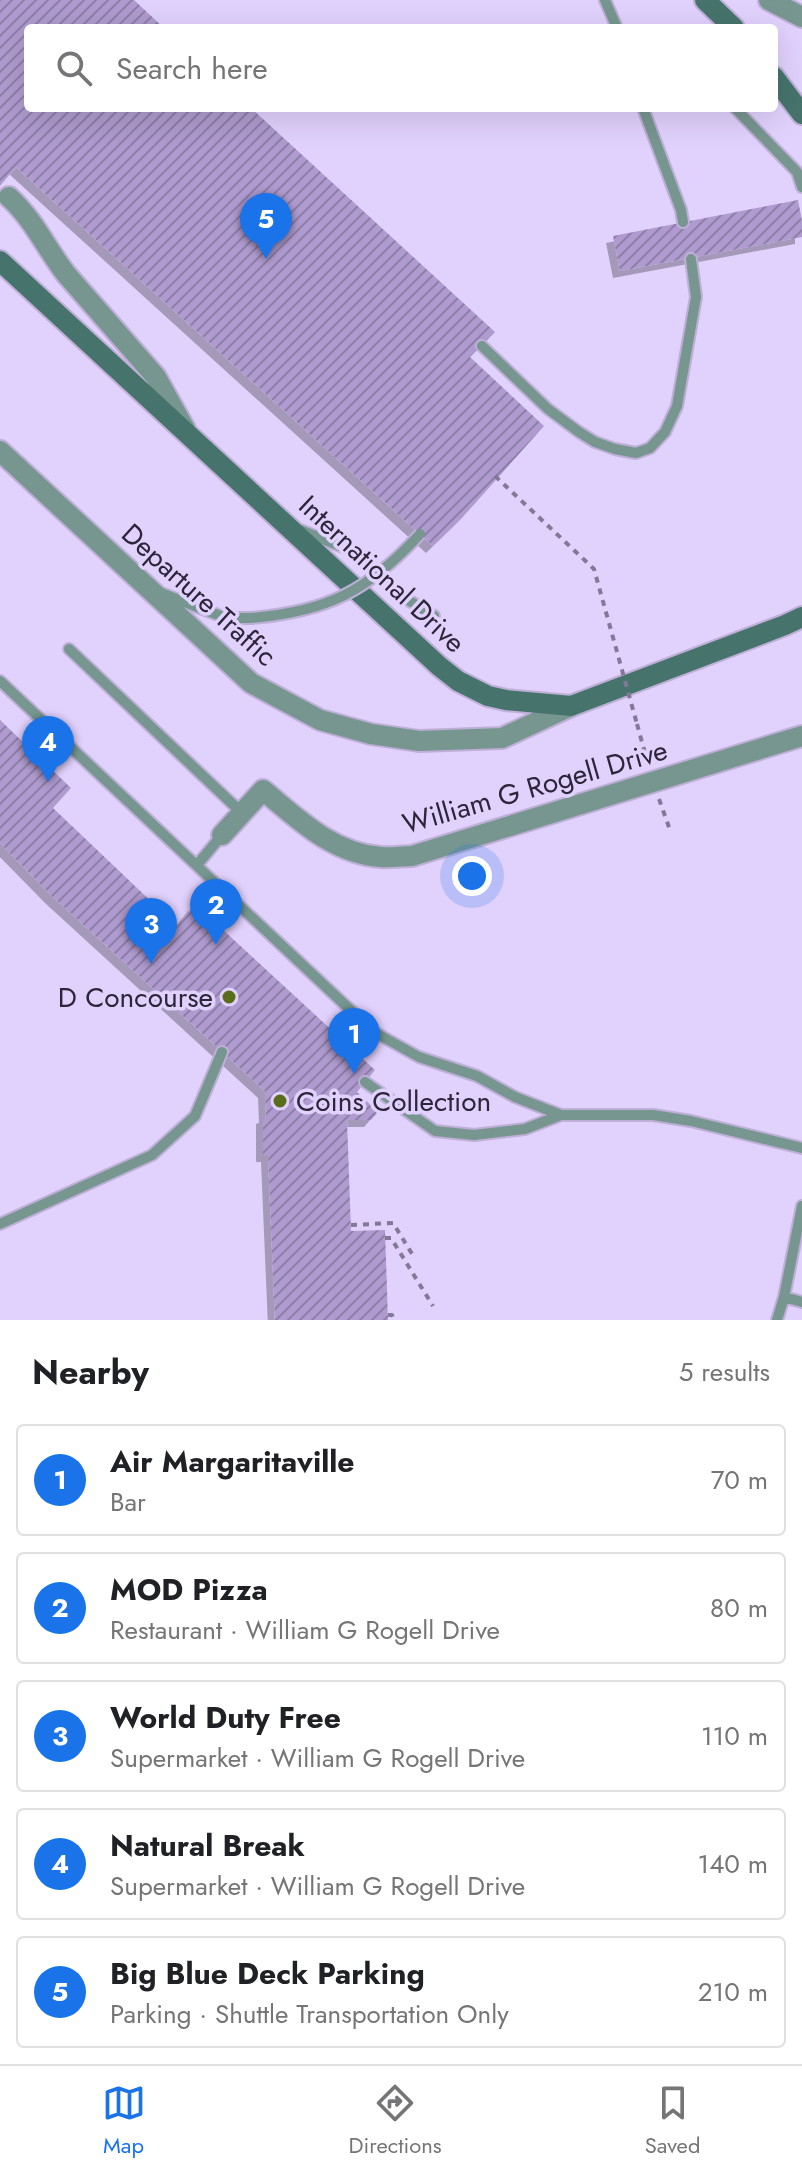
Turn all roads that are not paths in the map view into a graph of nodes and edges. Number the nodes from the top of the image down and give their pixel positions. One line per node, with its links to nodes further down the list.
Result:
1 (605, 0): 5 (lane)
2 (705, 0): 6 (street)
3 (769, 0): 4 (street)
4 (802, 17)
5 (615, 24)
6 (730, 24)
7 (778, 82): 10 (street)
8 (644, 112): 13 (lane)
9 (739, 112): 11 (lane)
10 (802, 114)
11 (802, 187)
12 (9, 197): 17 (street)
13 (683, 222)
14 (691, 259): 16 (lane)
15 (0, 261): 17 (street, International Drive)
16 (482, 346)
17 (187, 433): 19 (street, International Drive)
18 (0, 451): 21 (street, Departure Traffic)
19 (287, 525): 22 (lane); 26 (street, International Drive)
20 (420, 534): 21 (lane, bridge)
21 (152, 590): 26 (street, Departure Traffic)
22 (434, 616)
23 (802, 617): 26 (street, International Drive)
24 (69, 649): 28 (lane)
25 (0, 681): 30 (lane)
26 (571, 706)
27 (802, 736): 28 (street, William G Rogell Drive)
28 (242, 813): 29 (street, William G Rogell Drive)
29 (222, 835): 30 (lane)
30 (197, 865): 33 (lane)
31 (222, 1052): 36 (lane)
32 (365, 1082): 33 (lane)
33 (561, 1115): 34 (lane)
34 (802, 1148)
35 (802, 1206): 37 (lane)
36 (0, 1224)
37 (784, 1297): 38 (lane); 39 (lane)
38 (802, 1302)
39 (777, 1320)

